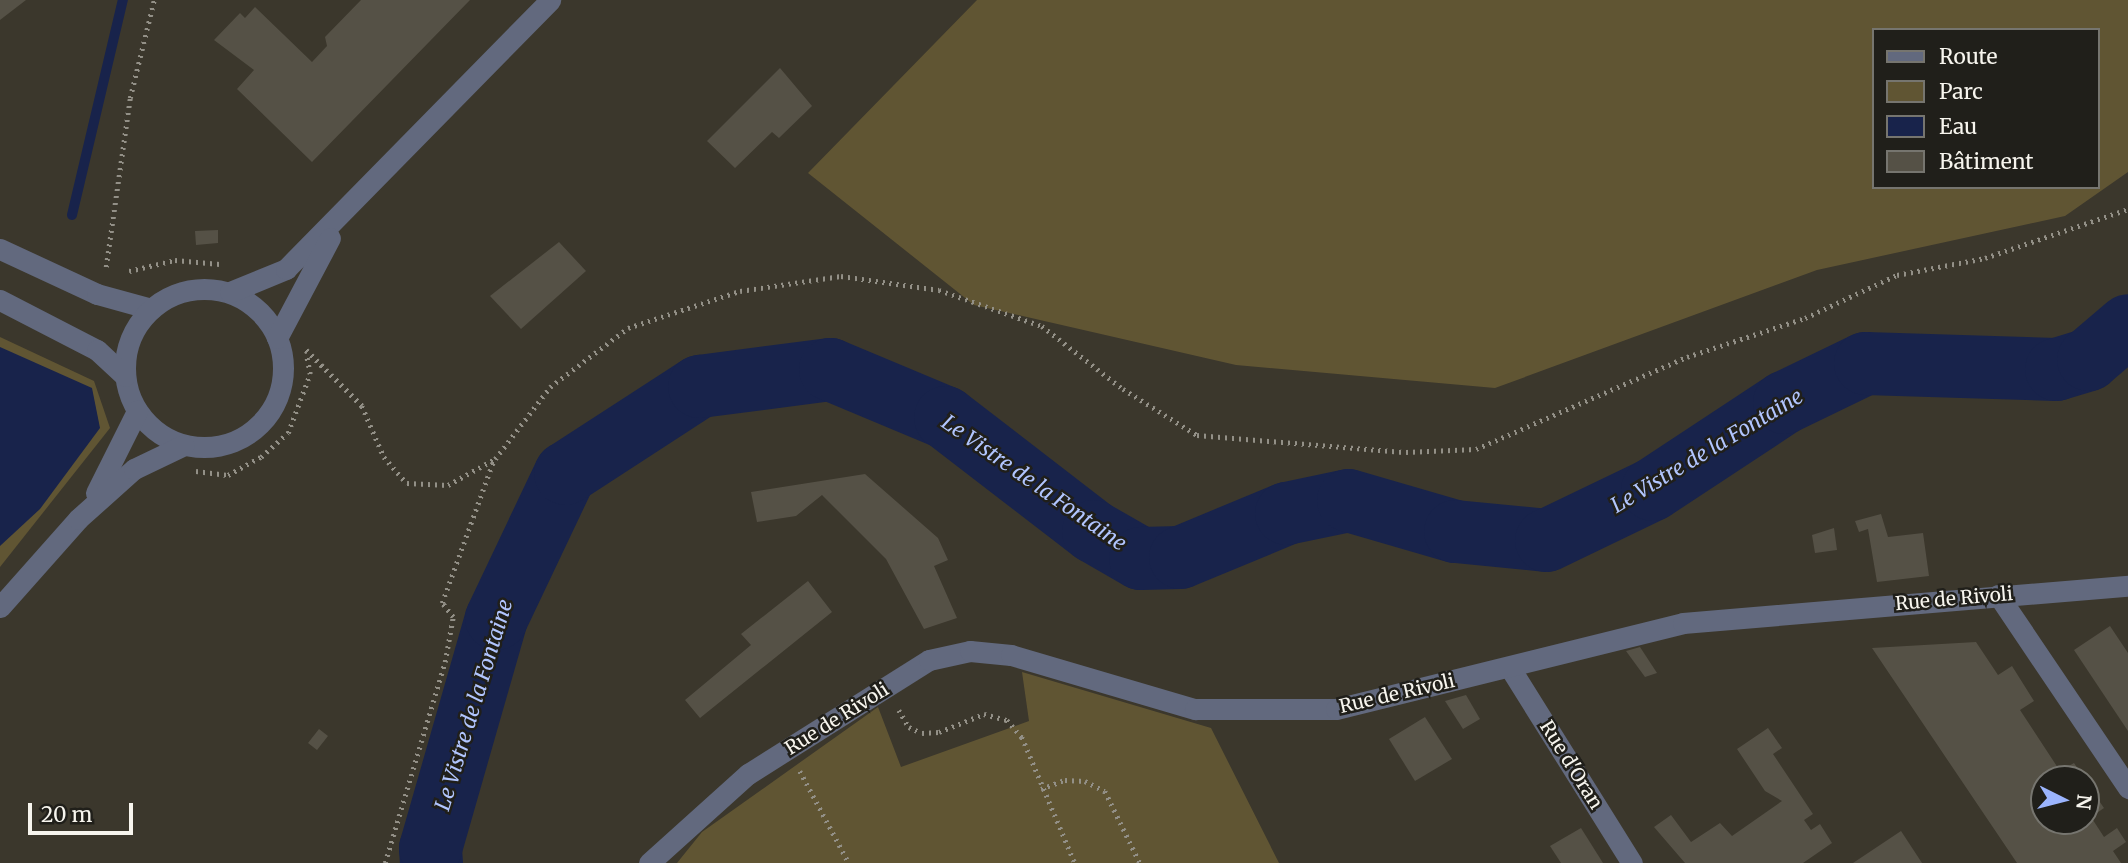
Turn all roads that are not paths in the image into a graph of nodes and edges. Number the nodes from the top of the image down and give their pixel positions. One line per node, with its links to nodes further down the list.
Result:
1 (549, 0): 2 (street)
2 (362, 193): 4 (street); 7 (street)
3 (0, 249): 6 (street)
4 (230, 292): 6 (street); 7 (street)
5 (0, 300): 8 (street)
6 (150, 309): 8 (street)
7 (278, 338): 10 (street)
8 (125, 376): 9 (street)
9 (137, 411): 10 (street); 11 (street)
10 (184, 445): 11 (street)
11 (78, 519): 14 (street)
12 (2128, 587): 13 (street, Rue de Rivoli)
13 (1998, 595): 15 (street, Rue de Rivoli); 16 (street)
14 (0, 607)
15 (1510, 667): 17 (street, Rue de Rivoli); 18 (street, Rue d'Oran)
16 (2128, 788)
17 (649, 863)
18 (1632, 863)

